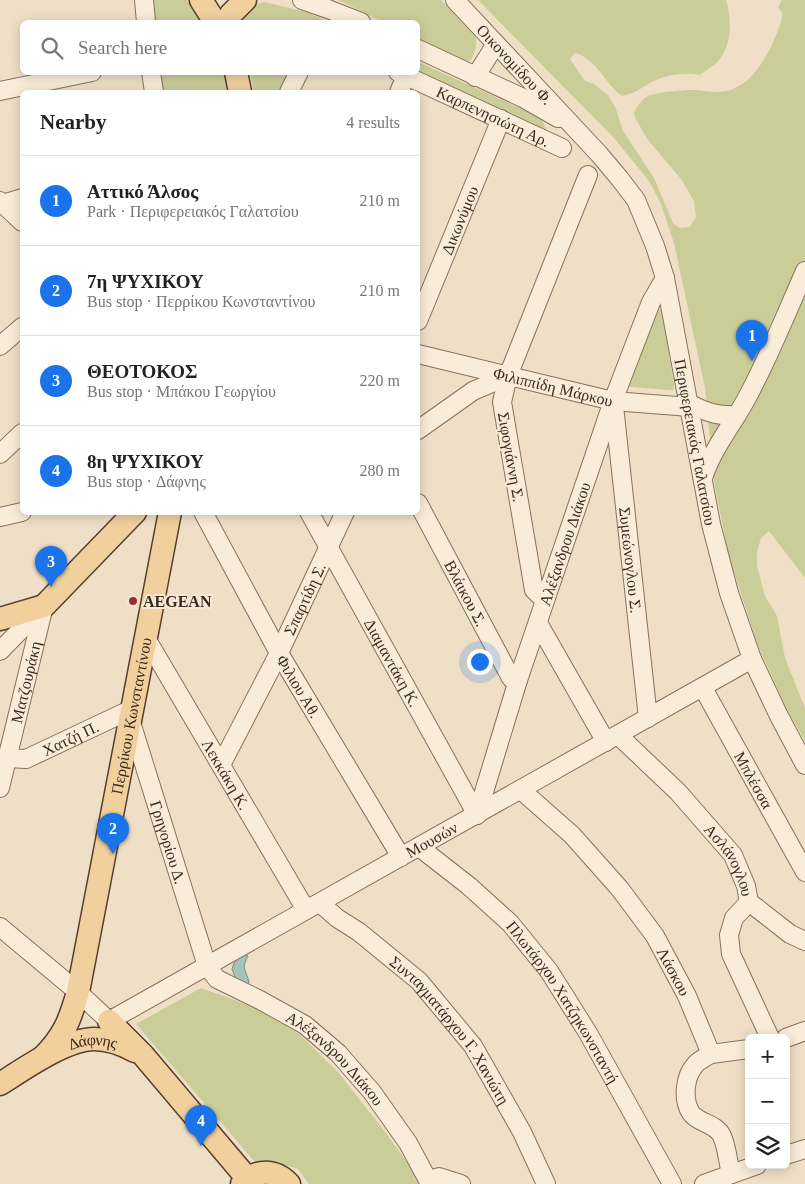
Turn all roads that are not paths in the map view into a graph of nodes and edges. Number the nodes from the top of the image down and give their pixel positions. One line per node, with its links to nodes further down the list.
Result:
1 (144, 0): 6 (street)
2 (201, 0): 7 (main road)
3 (245, 0): 8 (main road)
4 (302, 0): 9 (street)
5 (455, 0): 10 (street, Οικονομίδου Φ.)
6 (146, 20)
7 (214, 20)
8 (228, 20)
9 (356, 20)
10 (496, 44): 18 (street); 25 (street, Οικονομίδου Φ.)
11 (420, 50): 18 (street, Καρπενησιώτη Αρ.)
12 (77, 75): 23 (street)
13 (151, 75): 19 (street)
14 (237, 75): 20 (main road)
15 (298, 75): 21 (street)
16 (402, 75): 22 (street)
17 (404, 75): 24 (street, Καρπενησιώτη Αρ.)
18 (475, 77): 25 (street, Καρπενησιώτη Αρ.)
19 (154, 90)
20 (240, 90)
21 (290, 90)
22 (399, 90)
23 (0, 91)
24 (501, 118): 26 (street, Καρπενησιώτη Αρ.); 33 (street, Δικωνύμου)
25 (575, 129): 32 (street, Περιφερειακός Γαλατσίου)
26 (562, 148)
27 (588, 175): 37 (street, Σιφογιάννη Σ.)
28 (20, 199): 29 (street)
29 (1, 204): 30 (street)
30 (20, 220)
31 (805, 271): 40 (street)
32 (665, 278): 38 (street, Αλέξανδρου Διάκου); 39 (street, Περιφερειακός Γαλατσίου)
33 (420, 316)
34 (20, 329): 35 (street)
35 (0, 346)
36 (420, 354): 37 (street, Φιλιππίδη Μάρκου)
37 (508, 376): 38 (street, Φιλιππίδη Μάρκου); 41 (street); 54 (street, Σιφογιάννη Σ.)
38 (613, 401): 39 (street, Φιλιππίδη Μάρκου); 54 (street, Αλέξανδρου Διάκου); 65 (street, Συμεώνογλου Σ.)
39 (690, 406): 40 (street, Φιλιππίδη Μάρκου); 44 (street, Περιφερειακός Γαλατσίου)
40 (737, 416): 44 (street)
41 (420, 429)
42 (20, 435): 43 (street)
43 (0, 454)
44 (702, 478): 61 (street, Περιφερειακός Γαλατσίου)
45 (420, 507): 62 (street, Βλάικου Σ.)
46 (20, 512): 52 (street)
47 (132, 515): 55 (main road)
48 (166, 515): 58 (main road, Περρίκου Κωνσταντίνου)
49 (205, 515): 60 (street, Φιλιου Αθ.)
50 (311, 515): 53 (street, Διαμαντάκη Κ.)
51 (344, 515): 53 (street, Σπαρτίδη Σ.)
52 (0, 517)
53 (329, 549): 60 (street, Σπαρτίδη Σ.); 72 (street, Διαμαντάκη Κ.)
54 (546, 596): 57 (street, Αλέξανδρου Διάκου)
55 (44, 606): 56 (main road); 59 (street); 67 (street, Ματζουράκη)
56 (0, 619)
57 (538, 623): 62 (street, Αλέξανδρου Διάκου); 66 (street)
58 (146, 638): 64 (main road, Περρίκου Κωνσταντίνου); 68 (street, Λεκκάκη Κ.)
59 (0, 651)
60 (279, 653): 68 (street, Σπαρτίδη Σ.); 74 (street, Φιλιου Αθ.)
61 (752, 660): 63 (street, Μουσών); 69 (street, Περιφερειακός Γαλατσίου)
62 (518, 680): 72 (street, Αλέξανδρου Διάκου)
63 (703, 688): 65 (street, Μουσών); 75 (street, Μπλέσσα)
64 (131, 713): 67 (street, Χατζή Π.); 80 (street, Γρηγορίου Δ.); 81 (main road, Περρίκου Κωνσταντίνου)
65 (648, 718): 66 (street, Μουσών)
66 (612, 739): 71 (street, Μουσών); 76 (street, Ασλάνογλου)
67 (7, 758): 70 (street, Ματζουράκη)
68 (221, 765): 77 (street, Λεκκάκη Κ.)
69 (805, 765)
70 (0, 788)
71 (521, 790): 72 (street, Μουσών); 87 (street, Λάσκου)
72 (477, 815): 73 (street, Μουσών)
73 (419, 847): 74 (street, Μουσών); 100 (street, Πλωτάρχου Χατζηκωνσταντή)
74 (401, 857): 77 (street, Μουσών)
75 (805, 872)
76 (749, 902): 79 (street); 84 (street, Ασλάνογλου)
77 (313, 907): 80 (street, Μουσών); 99 (street, Συνταγματάρχου Γ. Χανιώτη)
78 (0, 928): 81 (street)
79 (805, 942)
80 (207, 966): 82 (street, Μουσών); 96 (street, Αλέξανδρου Διάκου)
81 (78, 992): 82 (street); 89 (main road, Περρίκου Κωνσταντίνου)
82 (109, 1021): 88 (main road, Δάφνης)
83 (805, 1031): 85 (street)
84 (768, 1034)
85 (790, 1037)
86 (745, 1050): 87 (street)
87 (711, 1054): 94 (street)
88 (143, 1055): 89 (main road, Δάφνης); 95 (main road, Δάφνης)
89 (43, 1057): 90 (main road)
90 (0, 1084)
91 (805, 1149): 92 (street)
92 (790, 1154)
93 (745, 1169): 94 (street)
94 (731, 1174): 101 (street)
95 (245, 1181): 97 (main road)
96 (430, 1182): 98 (street)
97 (290, 1184)
98 (461, 1184)
99 (546, 1184)
100 (672, 1184)
101 (704, 1184)

